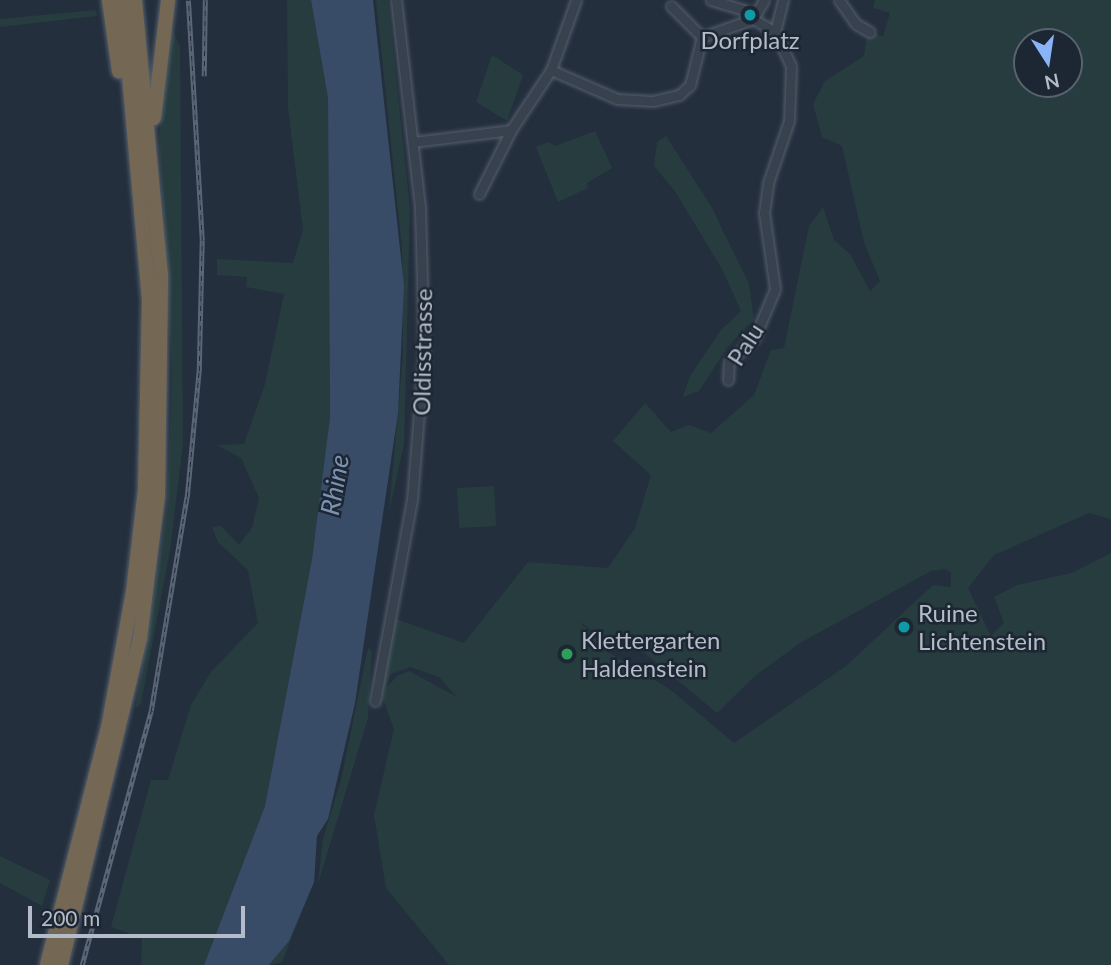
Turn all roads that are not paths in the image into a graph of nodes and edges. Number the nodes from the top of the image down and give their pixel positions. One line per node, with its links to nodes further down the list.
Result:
1 (110, 0): 21 (highway)
2 (122, 0): 21 (highway)
3 (135, 0): 20 (highway)
4 (167, 0): 20 (highway)
5 (396, 0): 18 (street, Oldisstrasse)
6 (576, 0): 16 (street)
7 (711, 0): 12 (street)
8 (764, 0): 12 (street)
9 (783, 0): 13 (street)
10 (839, 0): 14 (street)
11 (671, 6): 15 (street)
12 (749, 22): 13 (street); 15 (street)
13 (775, 32): 22 (street, Palu)
14 (870, 32)
15 (702, 37): 16 (street)
16 (551, 70): 17 (street)
17 (511, 130): 18 (street); 19 (street)
18 (413, 142): 23 (street, Oldisstrasse)
19 (479, 194)
20 (156, 207): 25 (highway)
21 (145, 230): 24 (highway)
22 (728, 380)
23 (375, 701)
24 (47, 965)
25 (61, 965)

